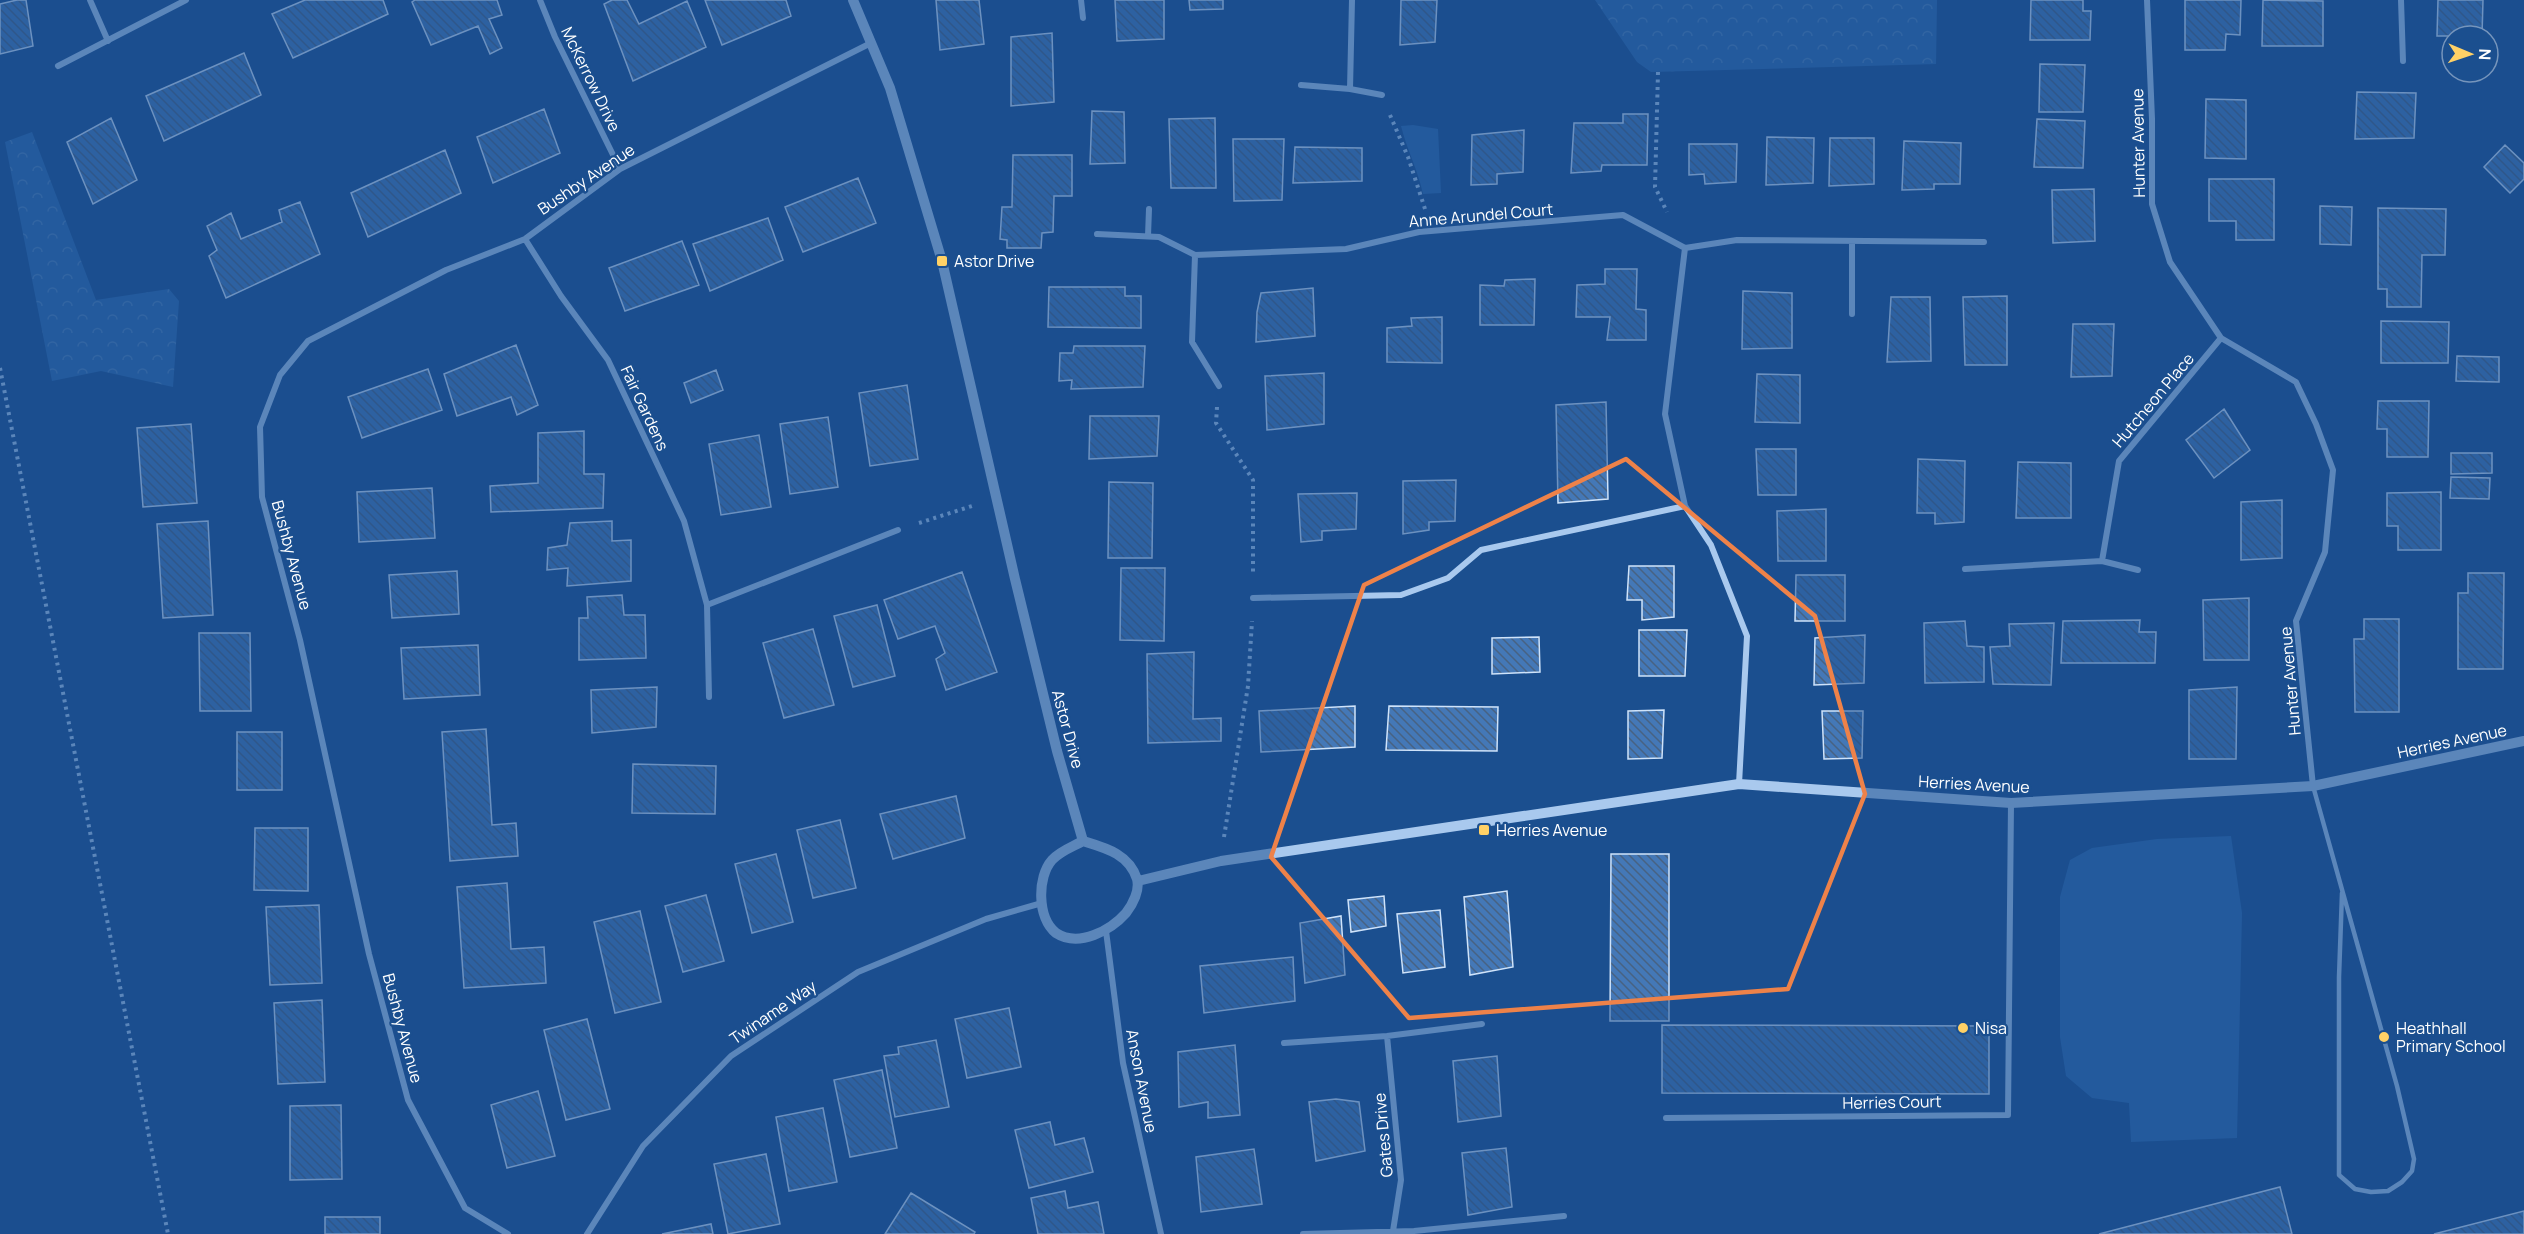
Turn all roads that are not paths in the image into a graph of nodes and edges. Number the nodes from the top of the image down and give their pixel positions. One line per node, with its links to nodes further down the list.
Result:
1 (90, 0): 10 (street)
2 (186, 0): 10 (street)
3 (540, 0): 17 (street, McKerrow Drive)
4 (853, 0): 11 (street, Astor Drive)
5 (1081, 0): 9 (street)
6 (1352, 0): 15 (street)
7 (2147, 0): 27 (street, Hunter Avenue)
8 (2401, 0): 12 (street)
9 (1083, 18)
10 (108, 41): 13 (street)
11 (871, 43): 17 (street, Bushby Avenue); 41 (street, Astor Drive)
12 (2403, 61)
13 (58, 66)
14 (1301, 85): 15 (street)
15 (1350, 89): 16 (street)
16 (1382, 95)
17 (620, 169): 21 (street, Bushby Avenue)
18 (1149, 209): 20 (street)
19 (1097, 234): 20 (street)
20 (1149, 237): 25 (street)
21 (525, 239): 35 (street, Fair Gardens); 52 (street, Bushby Avenue)
22 (1852, 241): 23 (street); 24 (street); 26 (street)
23 (1984, 242)
24 (1685, 248): 25 (street, Anne Arundel Court); 29 (street)
25 (1195, 255): 28 (street)
26 (1852, 314)
27 (2221, 338): 31 (street, Hutcheon Place); 39 (street, Hunter Avenue)
28 (1219, 386)
29 (1685, 506): 34 (street); 38 (street)
30 (898, 530): 35 (street)
31 (2102, 561): 32 (street); 33 (street)
32 (1965, 569)
33 (2138, 570)
34 (1253, 597)
35 (707, 605): 36 (street, Fair Gardens)
36 (709, 697)
37 (2524, 741): 39 (street, Herries Avenue)
38 (1739, 784): 40 (street, Herries Avenue); 42 (street, Herries Avenue)
39 (2313, 786): 40 (street, Herries Avenue); 43 (lane)
40 (2011, 803): 49 (street, Herries Court)
41 (1083, 841): 42 (street); 44 (street)
42 (1137, 881): 45 (street)
43 (2342, 892): 43 (lane)
44 (1042, 903): 45 (street); 53 (street, Twiname Way)
45 (1106, 931): 54 (street, Anson Avenue)
46 (1482, 1024): 47 (street)
47 (1387, 1036): 48 (street); 51 (street, Gates Drive)
48 (1284, 1043)
49 (1666, 1118)
50 (1564, 1216): 51 (street)
51 (1393, 1231): 55 (street)
52 (508, 1234)
53 (588, 1234)
54 (1161, 1234)
55 (1303, 1234)

